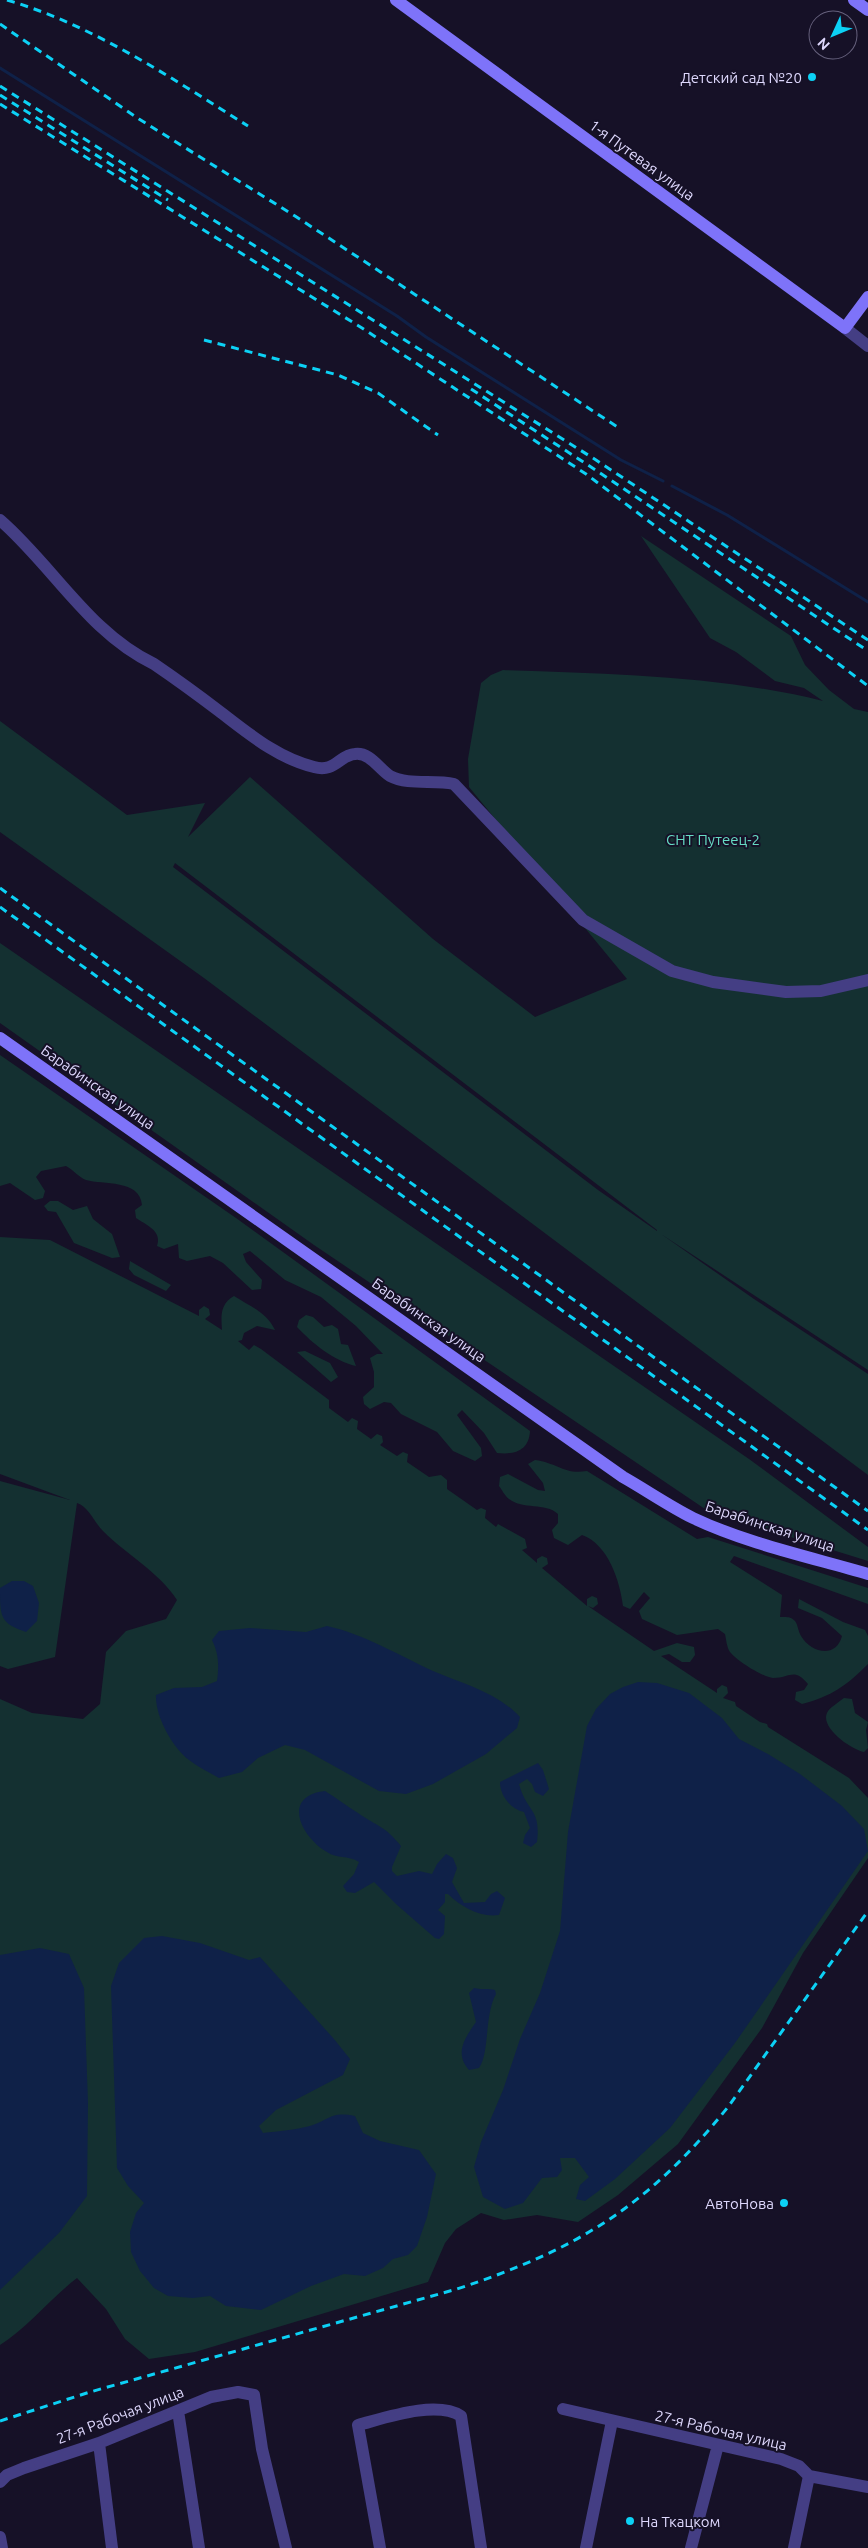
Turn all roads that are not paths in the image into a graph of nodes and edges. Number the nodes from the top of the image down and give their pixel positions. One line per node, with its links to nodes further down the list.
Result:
1 (396, 0): 5 (main road, 1-я Путевая улица)
2 (854, 0): 3 (main road)
3 (868, 10)
4 (868, 297): 5 (main road)
5 (845, 328): 6 (street, 1-я Путевая улица)
6 (868, 346)
7 (0, 520): 8 (street)
8 (868, 980)
9 (0, 1038): 10 (main road, Барабинская улица)
10 (868, 1574)
11 (563, 2408): 13 (street, 27-я Рабочая улица)
12 (178, 2411): 14 (street, 27-я Рабочая улица); 22 (street); 23 (street, 27-я Рабочая улица)
13 (612, 2421): 15 (street, 27-я Рабочая улица); 26 (street)
14 (99, 2443): 17 (street, 27-я Рабочая улица); 21 (street)
15 (718, 2445): 16 (street, 27-я Рабочая улица); 27 (street)
16 (809, 2476): 18 (street, 27-я Рабочая улица); 28 (street)
17 (0, 2482)
18 (868, 2487)
19 (0, 2537): 20 (street)
20 (2, 2548)
21 (112, 2548)
22 (199, 2548)
23 (286, 2548)
24 (380, 2548): 25 (street)
25 (481, 2548)
26 (586, 2548)
27 (691, 2548)
28 (794, 2548)

